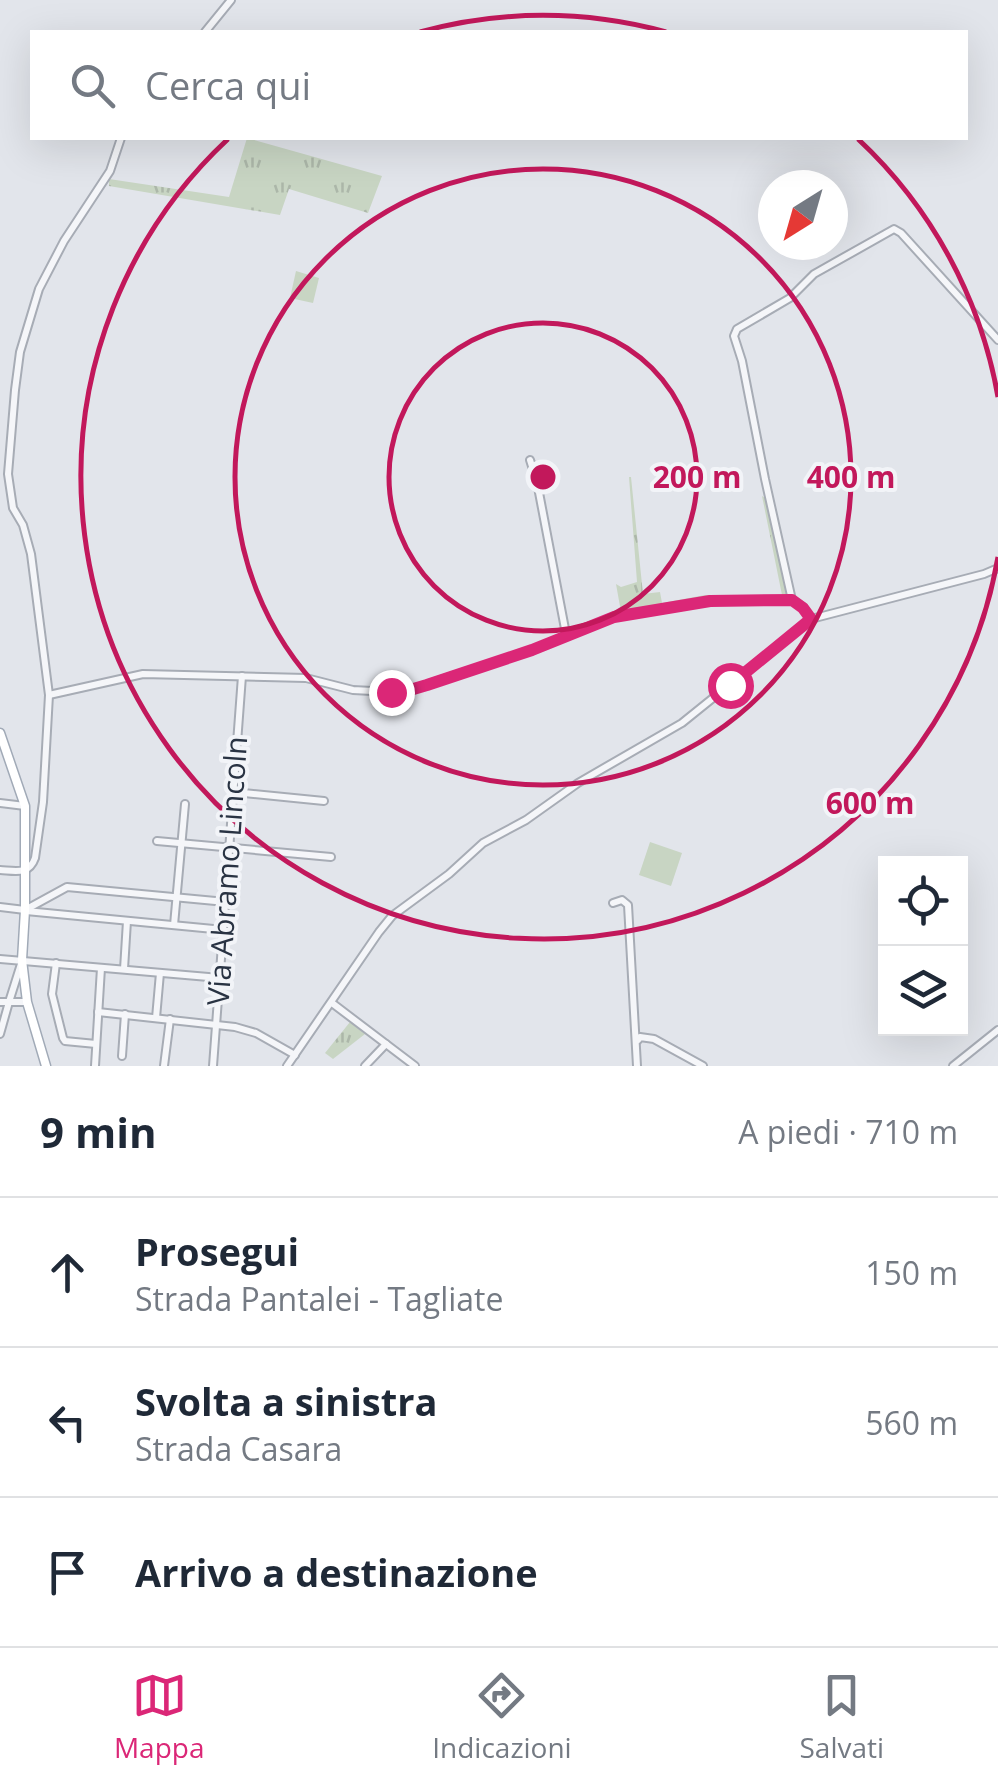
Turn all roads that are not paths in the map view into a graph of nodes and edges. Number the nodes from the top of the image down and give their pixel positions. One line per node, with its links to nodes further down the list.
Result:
1 (230, 0): 2 (street)
2 (206, 30)
3 (119, 140): 11 (street)
4 (998, 340): 7 (street)
5 (530, 460): 9 (street)
6 (998, 568): 8 (street)
7 (792, 600): 8 (street); 9 (street)
8 (811, 619): 42 (street)
9 (566, 634): 10 (street)
10 (242, 676): 11 (street); 14 (street, Via Abramo Lincoln)
11 (49, 695): 24 (street)
12 (0, 733): 13 (main road)
13 (3, 752): 18 (main road)
14 (234, 792): 15 (street); 21 (street, Via Abramo Lincoln)
15 (324, 801)
16 (0, 804): 18 (street)
17 (186, 804): 20 (street)
18 (24, 806): 24 (main road)
19 (156, 841): 20 (street)
20 (182, 843): 21 (street); 25 (street)
21 (230, 848): 22 (street); 26 (street, Via Abramo Lincoln)
22 (331, 857)
23 (0, 870): 24 (street)
24 (26, 871): 29 (main road)
25 (176, 896): 26 (street); 29 (street); 31 (street)
26 (226, 902): 32 (street, Via Abramo Lincoln)
27 (613, 903): 50 (street)
28 (0, 908): 29 (street)
29 (25, 910): 30 (street); 34 (main road)
30 (127, 921): 31 (street); 37 (street)
31 (174, 925): 32 (street)
32 (224, 930): 39 (street, Via Abramo Lincoln)
33 (0, 959): 34 (street)
34 (22, 960): 35 (street); 40 (street); 41 (main road)
35 (56, 963): 36 (street); 51 (street)
36 (101, 968): 37 (street); 43 (street)
37 (124, 969): 38 (street)
38 (160, 973): 39 (street); 45 (street)
39 (220, 978): 47 (street, Via Abramo Lincoln)
40 (4, 1002): 41 (street); 49 (street)
41 (27, 1002): 55 (main road)
42 (332, 1003): 52 (street); 53 (street)
43 (98, 1012): 44 (street); 51 (street)
44 (125, 1014): 45 (street); 54 (street)
45 (156, 1018): 46 (street)
46 (170, 1019): 47 (street); 57 (street)
47 (216, 1024): 53 (street); 58 (street, Via Abramo Lincoln)
48 (998, 1030): 64 (street)
49 (0, 1034)
50 (636, 1041): 62 (street); 63 (street)
51 (96, 1044): 56 (street)
52 (386, 1044): 60 (street); 61 (street)
53 (295, 1055): 59 (street)
54 (122, 1056)
55 (46, 1066)
56 (95, 1066)
57 (164, 1066)
58 (213, 1066)
59 (287, 1066)
60 (365, 1066)
61 (414, 1066)
62 (637, 1066)
63 (703, 1066)
64 (955, 1066)

